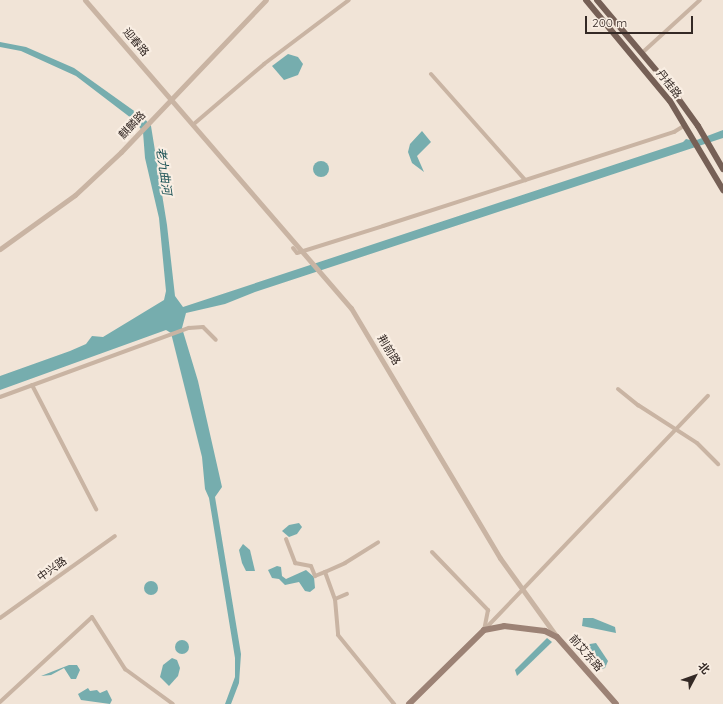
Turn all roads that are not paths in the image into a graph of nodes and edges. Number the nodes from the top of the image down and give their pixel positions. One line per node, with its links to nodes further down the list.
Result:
1 (86, 0): 9 (street, 迎春路)
2 (266, 0): 9 (street, 麒麟路)
3 (349, 0): 10 (street)
4 (586, 0): 11 (main road, 丹桂路)
5 (597, 0): 7 (main road, 丹桂路)
6 (700, 0): 7 (street)
7 (643, 52): 12 (main road, 丹桂路)
8 (431, 74): 13 (street)
9 (172, 98): 16 (street, 麒麟路); 17 (street, 荆前路)
10 (195, 123)
11 (686, 124): 13 (street); 14 (main road, 丹桂路)
12 (723, 169)
13 (525, 180): 17 (street)
14 (723, 190)
15 (293, 248): 17 (street)
16 (0, 249)
17 (303, 251): 31 (street, 荆前路)
18 (216, 340): 19 (street)
19 (32, 385): 22 (street); 25 (street)
20 (618, 389): 23 (street)
21 (708, 396): 23 (street)
22 (0, 397)
23 (676, 430): 24 (street); 31 (street)
24 (718, 464)
25 (96, 509)
26 (116, 536): 34 (street, 中兴路)
27 (286, 539): 30 (street)
28 (378, 542): 30 (street)
29 (432, 552): 35 (street)
30 (325, 572): 33 (street)
31 (522, 590): 35 (street); 36 (street, 荆前路)
32 (347, 594): 33 (street)
33 (335, 599): 39 (street)
34 (0, 618)
35 (484, 630): 36 (main road, 前艾东路); 40 (main road)
36 (557, 637): 41 (main road, 前艾东路)
37 (0, 702): 38 (street)
38 (170, 703)
39 (394, 704)
40 (409, 704)
41 (616, 704)

